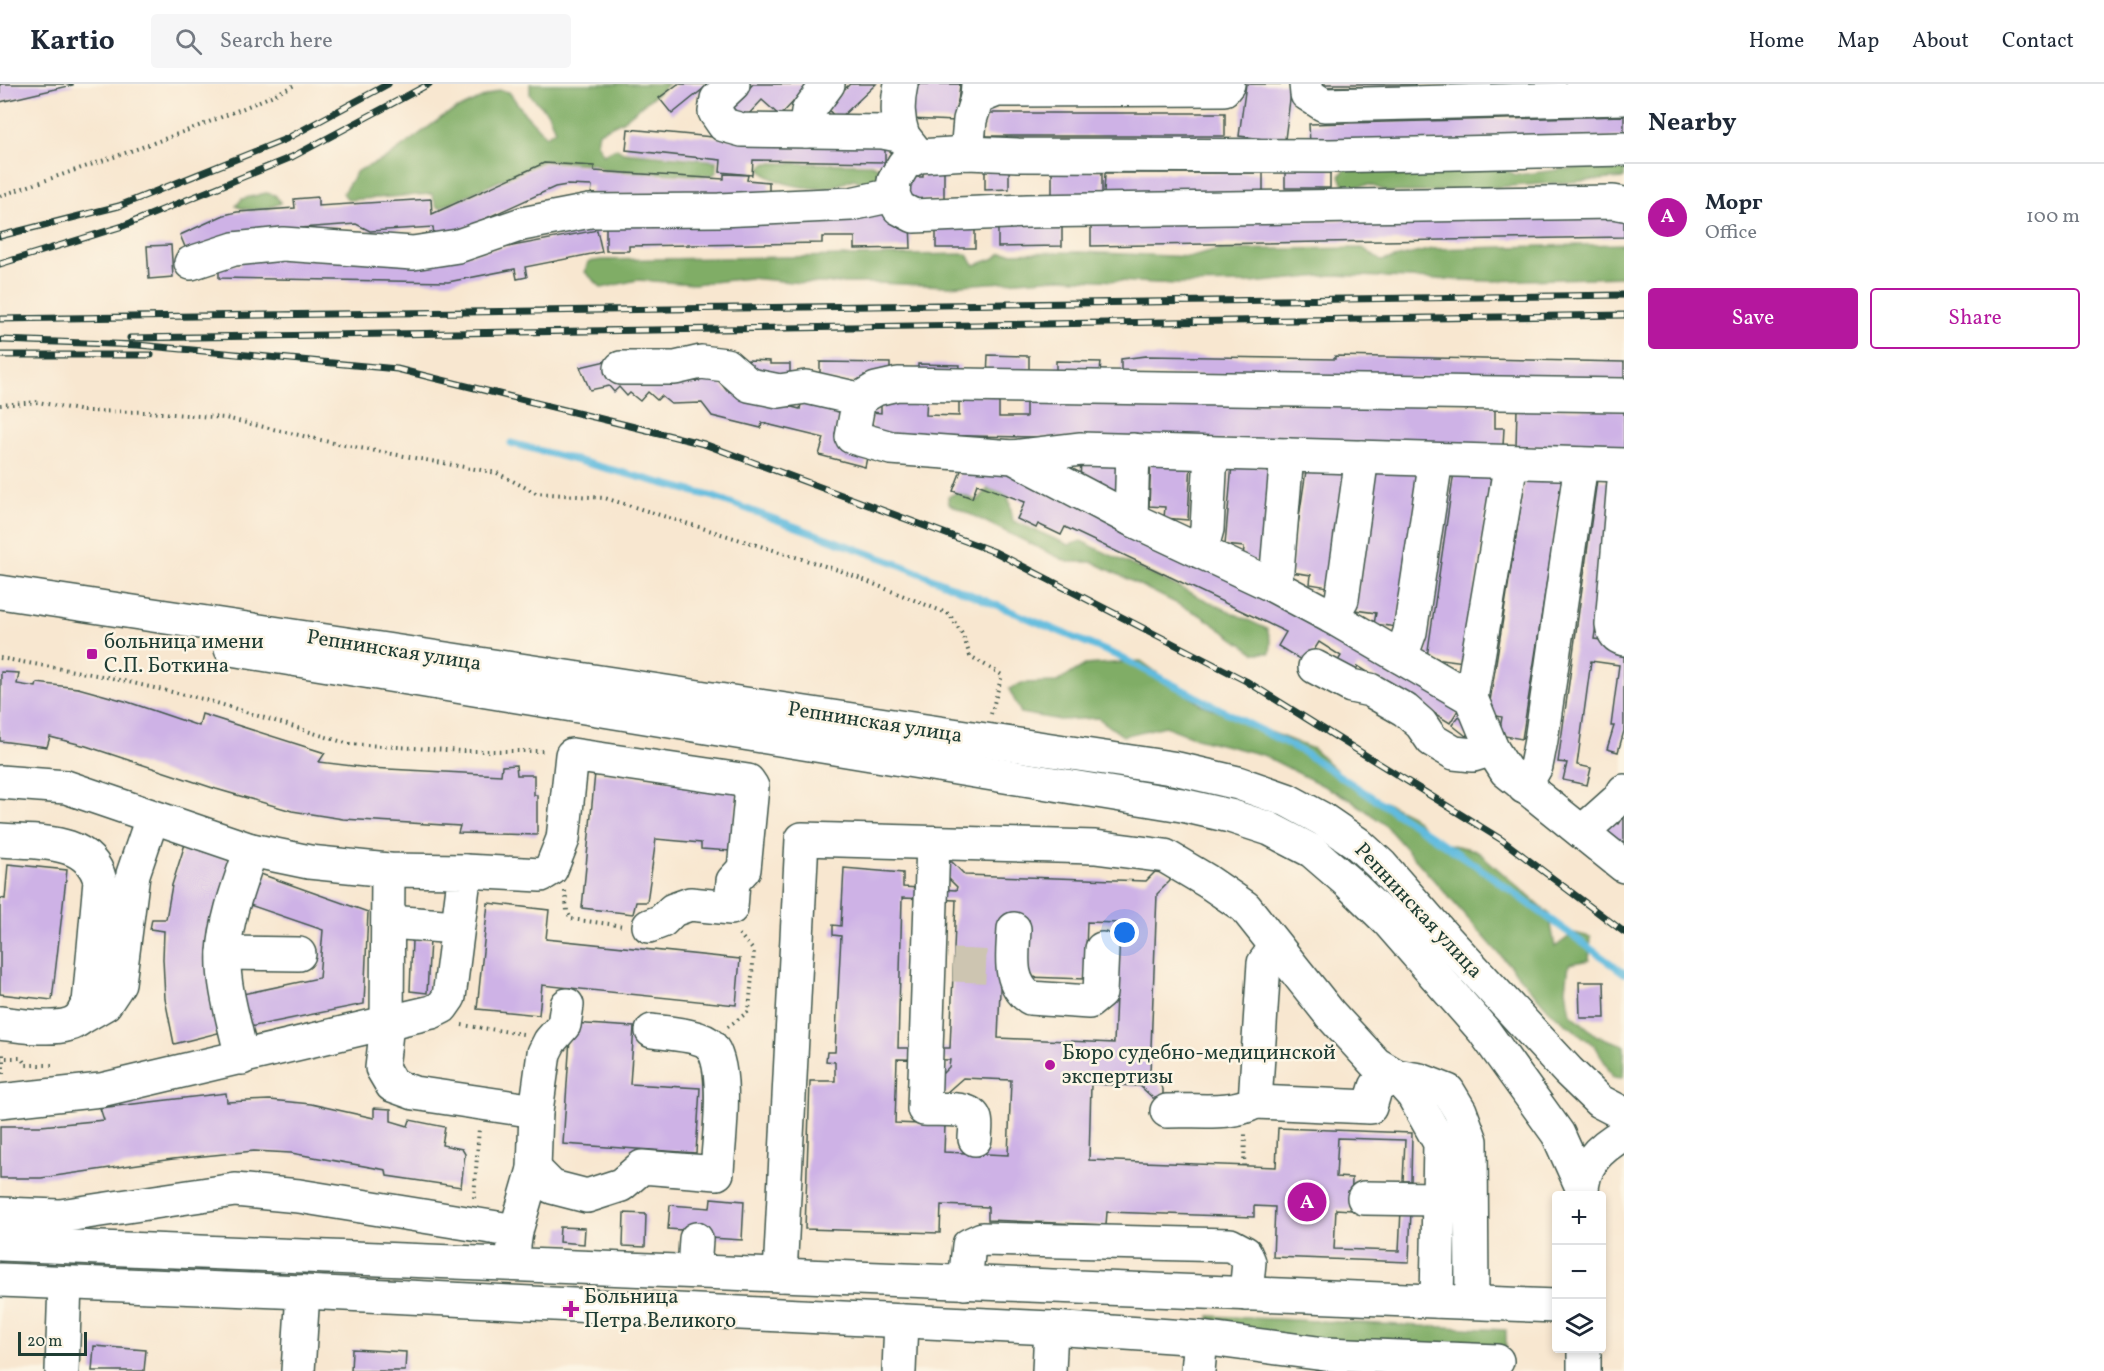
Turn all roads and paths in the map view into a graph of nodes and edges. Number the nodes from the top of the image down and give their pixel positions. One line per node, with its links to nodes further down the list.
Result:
1 (297, 84): 14 (path)
2 (733, 84): 9 (street)
3 (828, 84): 9 (street)
4 (901, 84): 10 (street)
5 (1228, 84): 7 (street)
6 (1305, 84): 8 (street)
7 (977, 91): 12 (street)
8 (1624, 98)
9 (806, 131): 10 (street)
10 (911, 146): 12 (street); 13 (street)
11 (1624, 149): 12 (street)
12 (967, 153)
13 (893, 195): 15 (street); 16 (street)
14 (0, 196)
15 (1624, 204)
16 (191, 262)
17 (621, 368): 19 (street)
18 (1624, 395): 19 (street)
19 (859, 399): 24 (street)
20 (0, 405): 42 (path)
21 (1133, 450): 22 (street); 24 (street); 31 (street)
22 (1211, 453): 23 (street); 32 (street)
23 (1287, 455): 25 (street); 33 (street)
24 (1013, 457): 31 (street)
25 (1362, 457): 26 (street); 36 (street)
26 (1436, 460): 27 (street); 38 (street)
27 (1511, 462): 28 (street); 41 (street)
28 (1581, 464): 29 (street); 48 (street)
29 (1624, 465)
30 (1624, 482): 37 (street)
31 (1131, 519): 32 (street)
32 (1201, 550): 33 (street)
33 (1272, 585): 36 (street)
34 (0, 592): 85 (street, Репнинская улица)
35 (0, 611): 43 (street, Репнинская улица)
36 (1332, 617): 38 (street)
37 (1624, 639)
38 (1401, 657): 41 (street)
39 (0, 658): 45 (path)
40 (1315, 667): 44 (street)
41 (1472, 698): 44 (street)
42 (988, 724)
43 (756, 735): 46 (street); 89 (street, Репнинская улица)
44 (1492, 749): 48 (street)
45 (572, 755): 46 (street); 56 (street)
46 (748, 781): 59 (street)
47 (0, 782): 50 (street)
48 (1524, 787): 51 (street)
49 (1624, 790): 51 (street)
50 (152, 818): 54 (street); 70 (street)
51 (1582, 832): 55 (street)
52 (0, 840): 70 (street)
53 (933, 843): 64 (street); 87 (street); 98 (street)
54 (251, 850): 57 (street); 66 (street)
55 (1624, 866)
56 (551, 869): 58 (street); 61 (path)
57 (388, 870): 58 (street); 60 (street)
58 (465, 871): 62 (street)
59 (731, 908): 61 (street); 75 (path)
60 (389, 922): 62 (street); 72 (street)
61 (649, 926)
62 (457, 927): 69 (street)
63 (1014, 930): 65 (street)
64 (1276, 947): 78 (street); 81 (street)
65 (1102, 949)
66 (224, 953): 67 (street); 77 (street)
67 (299, 954)
68 (567, 1005): 74 (street)
69 (442, 1007): 72 (street); 74 (path)
70 (65, 1023): 71 (street); 79 (path)
71 (2, 1024): 76 (path)
72 (387, 1024): 77 (street); 82 (street)
73 (652, 1031): 75 (street)
74 (550, 1041): 83 (street)
75 (709, 1044): 88 (street)
76 (1, 1058): 79 (path); 80 (path)
77 (242, 1058): 79 (street)
78 (1396, 1076): 81 (street); 91 (street); 106 (street)
79 (59, 1080): 80 (street)
80 (3, 1100)
81 (1255, 1102): 84 (street)
82 (481, 1103): 83 (street); 93 (path)
83 (536, 1111): 88 (street)
84 (1167, 1111)
85 (1624, 1113)
86 (1624, 1134): 89 (street)
87 (975, 1139)
88 (534, 1169): 94 (street)
89 (1582, 1190)
90 (1364, 1198): 91 (street)
91 (1438, 1199): 105 (street)
92 (0, 1214): 93 (street)
93 (472, 1223): 94 (street)
94 (516, 1231): 97 (street)
95 (0, 1244): 97 (street)
96 (1199, 1244): 101 (street); 103 (street); 104 (street)
97 (512, 1265): 98 (street)
98 (780, 1275): 101 (street)
99 (0, 1280): 100 (street)
100 (65, 1283): 102 (street); 114 (street)
101 (965, 1283): 103 (street)
102 (303, 1292): 108 (street); 115 (street)
103 (1196, 1292): 104 (street)
104 (1246, 1294): 105 (street)
105 (1437, 1301): 106 (street)
106 (1472, 1302): 107 (street)
107 (1552, 1306)
108 (901, 1321): 109 (street); 116 (street)
109 (1051, 1328): 110 (street); 117 (street)
110 (1201, 1338): 113 (street); 118 (street)
111 (1584, 1353): 119 (street)
112 (1497, 1360): 113 (street)
113 (1324, 1362)
114 (62, 1371)
115 (298, 1371)
116 (898, 1371)
117 (1049, 1371)
118 (1198, 1371)
119 (1584, 1371)

